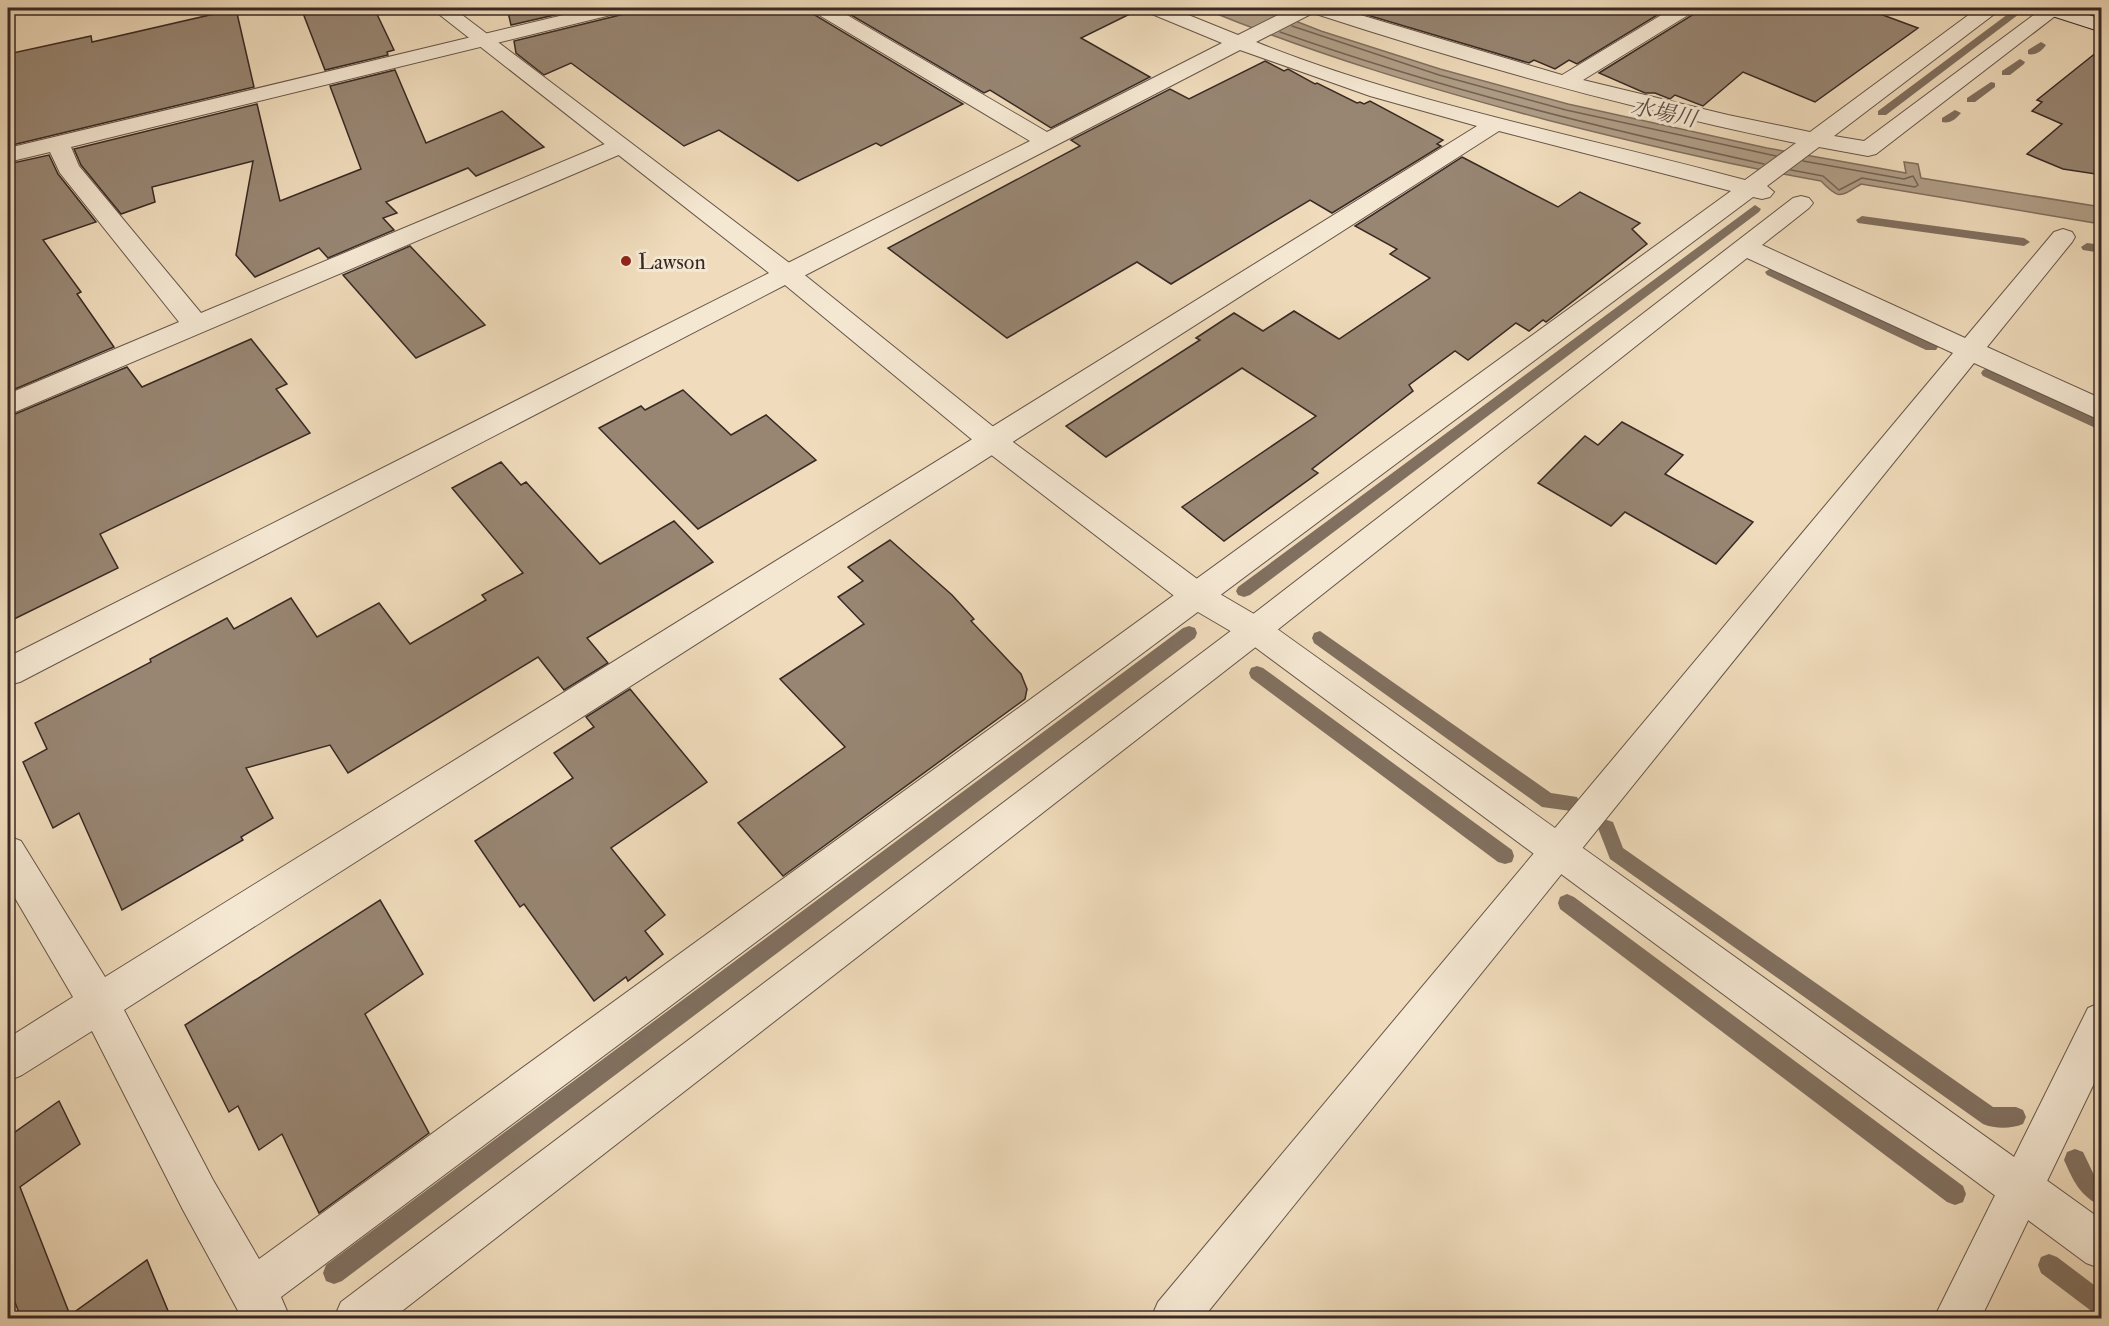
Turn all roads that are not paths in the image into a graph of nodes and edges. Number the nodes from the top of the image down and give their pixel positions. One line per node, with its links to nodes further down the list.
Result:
1 (441, 8): 11 (street)
2 (616, 8): 11 (street)
3 (821, 8): 15 (street)
4 (1154, 8): 12 (street)
5 (1307, 8): 12 (street)
6 (1318, 8): 13 (street)
7 (1686, 8): 13 (street)
8 (1990, 8): 17 (street)
9 (2055, 9): 10 (street); 17 (street)
10 (2102, 26)
11 (483, 39): 16 (street); 18 (street)
12 (1241, 41): 14 (street); 15 (street)
13 (1565, 82): 17 (street)
14 (1495, 124): 20 (street); 28 (street)
15 (1047, 141): 23 (street)
16 (58, 142): 19 (street); 24 (street)
17 (1809, 143): 20 (street)
18 (620, 146): 23 (street); 24 (street)
19 (8, 155)
20 (1755, 184): 22 (street); 29 (street)
21 (2064, 237): 25 (street)
22 (1745, 247): 25 (street); 30 (street)
23 (787, 274): 28 (street); 31 (street)
24 (195, 324): 26 (street)
25 (1970, 350): 27 (street); 32 (street)
26 (8, 405)
27 (2102, 411)
28 (991, 440): 29 (street); 34 (street)
29 (1197, 596): 30 (street); 39 (street)
30 (1255, 630): 32 (street); 40 (street)
31 (8, 672)
32 (1558, 851): 37 (street); 41 (street)
33 (8, 853): 34 (street)
34 (99, 1004): 36 (street); 39 (street)
35 (2102, 1022): 37 (street)
36 (8, 1061)
37 (2021, 1188): 38 (street); 42 (street)
38 (2102, 1247)
39 (259, 1305)
40 (357, 1318)
41 (1174, 1318)
42 (1957, 1318)

